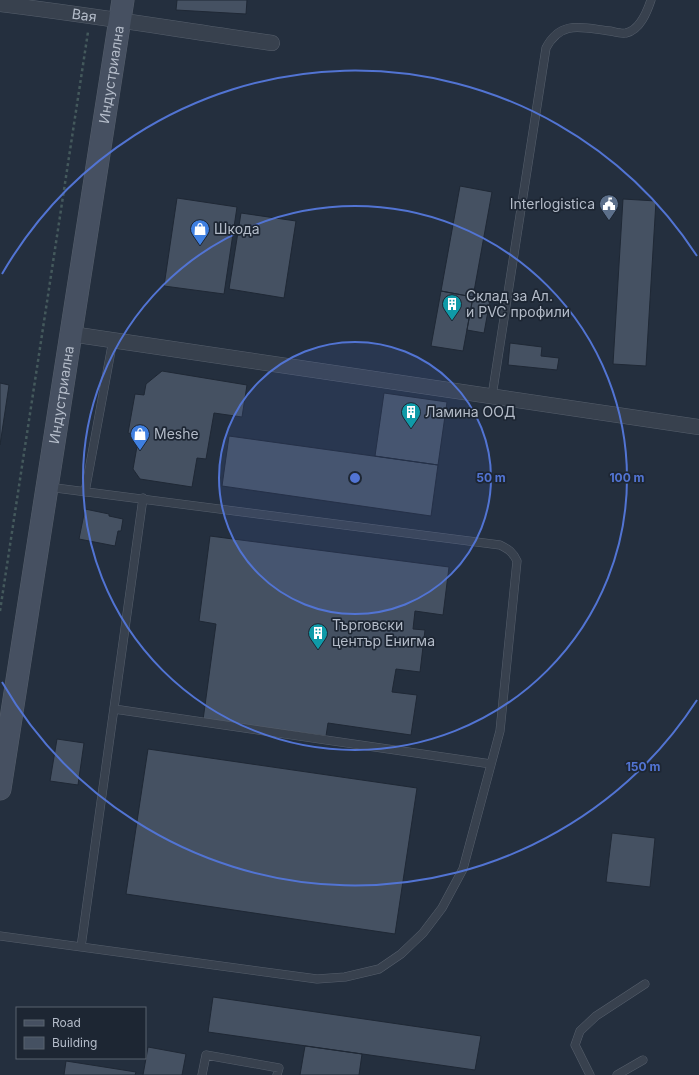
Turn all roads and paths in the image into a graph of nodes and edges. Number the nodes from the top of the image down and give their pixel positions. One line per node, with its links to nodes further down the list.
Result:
1 (123, 0): 5 (main road, Индустриална)
2 (651, 0): 9 (lane)
3 (0, 4): 4 (street, Вая)
4 (92, 15): 5 (street, Вая); 14 (path)
5 (120, 22): 6 (street, Вая); 7 (main road, Индустриална)
6 (272, 43)
7 (72, 334): 8 (street); 11 (main road, Индустриална)
8 (113, 340): 9 (street); 12 (lane)
9 (492, 396): 10 (street)
10 (699, 427)
11 (47, 487): 12 (lane); 17 (main road, Индустриална)
12 (85, 492): 13 (lane)
13 (143, 498): 15 (lane); 16 (lane)
14 (0, 611)
15 (114, 709): 16 (lane); 19 (lane)
16 (492, 764): 19 (lane)
17 (0, 789)
18 (0, 936): 19 (lane)
19 (81, 947)
20 (645, 984): 24 (lane)
21 (643, 1060): 25 (lane)
22 (202, 1075): 23 (lane)
23 (277, 1075)
24 (590, 1075)
25 (617, 1075)

